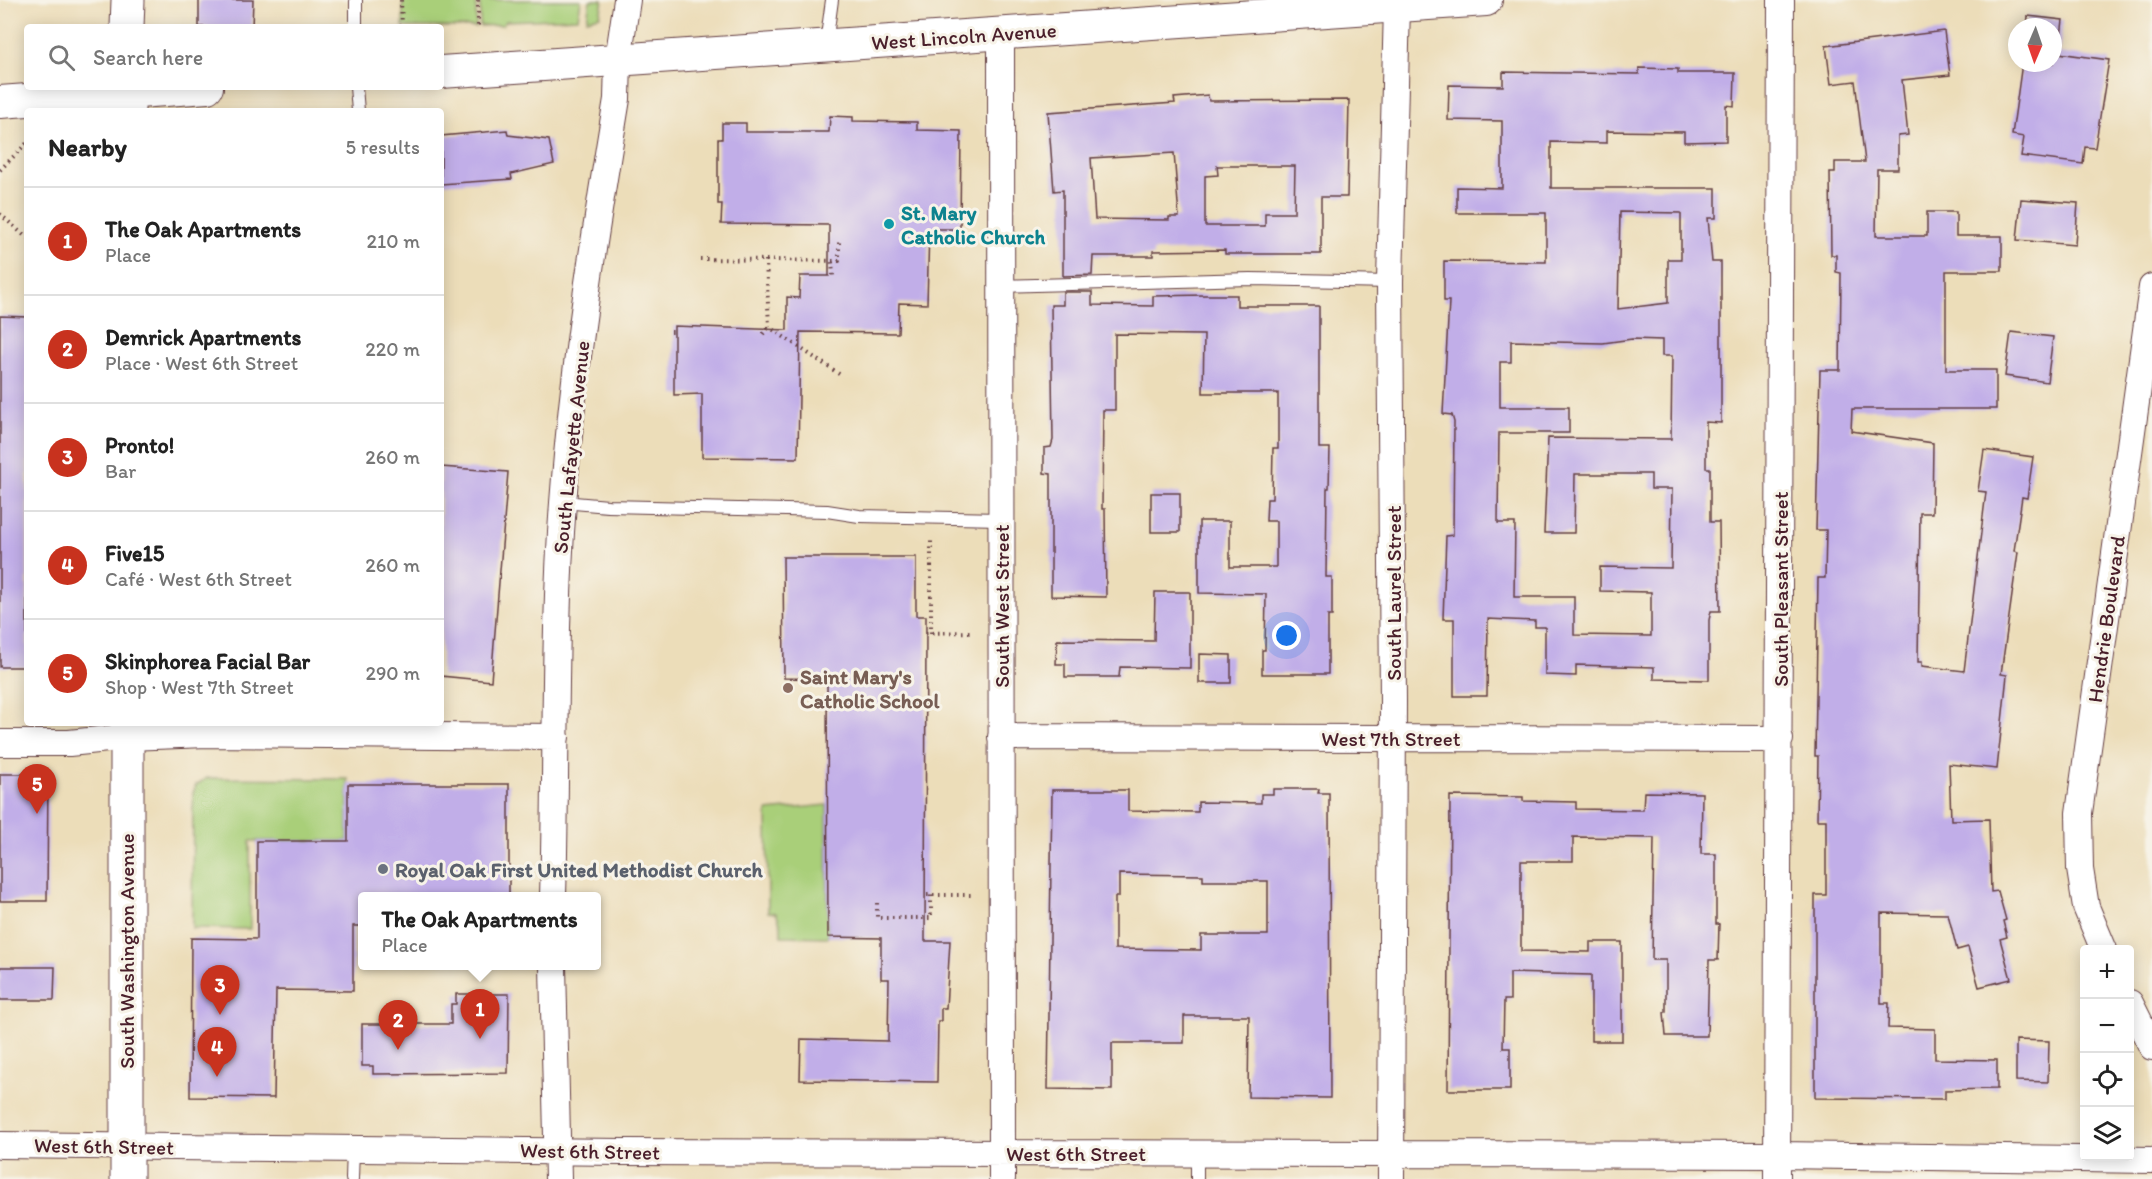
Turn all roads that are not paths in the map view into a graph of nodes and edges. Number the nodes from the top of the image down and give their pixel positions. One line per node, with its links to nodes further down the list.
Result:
1 (128, 0): 8 (main road)
2 (356, 0): 9 (lane)
3 (627, 0): 12 (street, South Lafayette Avenue)
4 (832, 0): 11 (lane)
5 (1486, 0): 7 (street, West Lincoln Avenue)
6 (1781, 0): 29 (street, South Pleasant Street)
7 (1397, 6): 10 (street, West Lincoln Avenue); 19 (street, South Laurel Street)
8 (127, 24)
9 (356, 24)
10 (1001, 33): 11 (street, West Lincoln Avenue); 20 (street, South West Street)
11 (826, 45): 12 (street, West Lincoln Avenue)
12 (618, 60): 13 (street, West Lincoln Avenue); 22 (street, South Lafayette Avenue)
13 (444, 72)
14 (183, 90): 16 (street)
15 (356, 90): 18 (lane)
16 (128, 97): 17 (street)
17 (0, 102)
18 (358, 108)
19 (1390, 282): 20 (lane); 28 (street, South Laurel Street)
20 (999, 286): 23 (street, South West Street)
21 (2152, 287): 32 (street, Hendrie Boulevard)
22 (563, 502): 23 (lane); 26 (street, South Lafayette Avenue)
23 (1001, 519): 27 (street, South West Street)
24 (354, 729): 25 (street); 26 (street)
25 (127, 730): 30 (street); 37 (main road, South Washington Avenue)
26 (556, 737): 31 (street, South Lafayette Avenue)
27 (1001, 737): 28 (street, West 7th Street); 40 (street, South West Street)
28 (1393, 737): 29 (street, West 7th Street); 43 (street, South Laurel Street)
29 (1780, 739): 44 (street, South Pleasant Street)
30 (0, 743)
31 (553, 892)
32 (2102, 945)
33 (553, 970): 39 (street)
34 (2134, 1011): 35 (street)
35 (2152, 1047)
36 (0, 1145): 37 (street, West 6th Street)
37 (126, 1147): 38 (street, West 6th Street); 45 (main road, South Washington Avenue)
38 (353, 1148): 39 (street, West 6th Street); 46 (lane)
39 (556, 1151): 40 (street, West 6th Street); 47 (street)
40 (1003, 1152): 41 (street, West 6th Street); 48 (street, South West Street)
41 (1197, 1153): 43 (street, West 6th Street); 49 (lane)
42 (2152, 1160): 44 (street, West 6th Street)
43 (1391, 1167): 44 (street, West 6th Street)
44 (1777, 1167)
45 (126, 1179)
46 (352, 1179)
47 (558, 1179)
48 (1002, 1179)
49 (1197, 1179)

